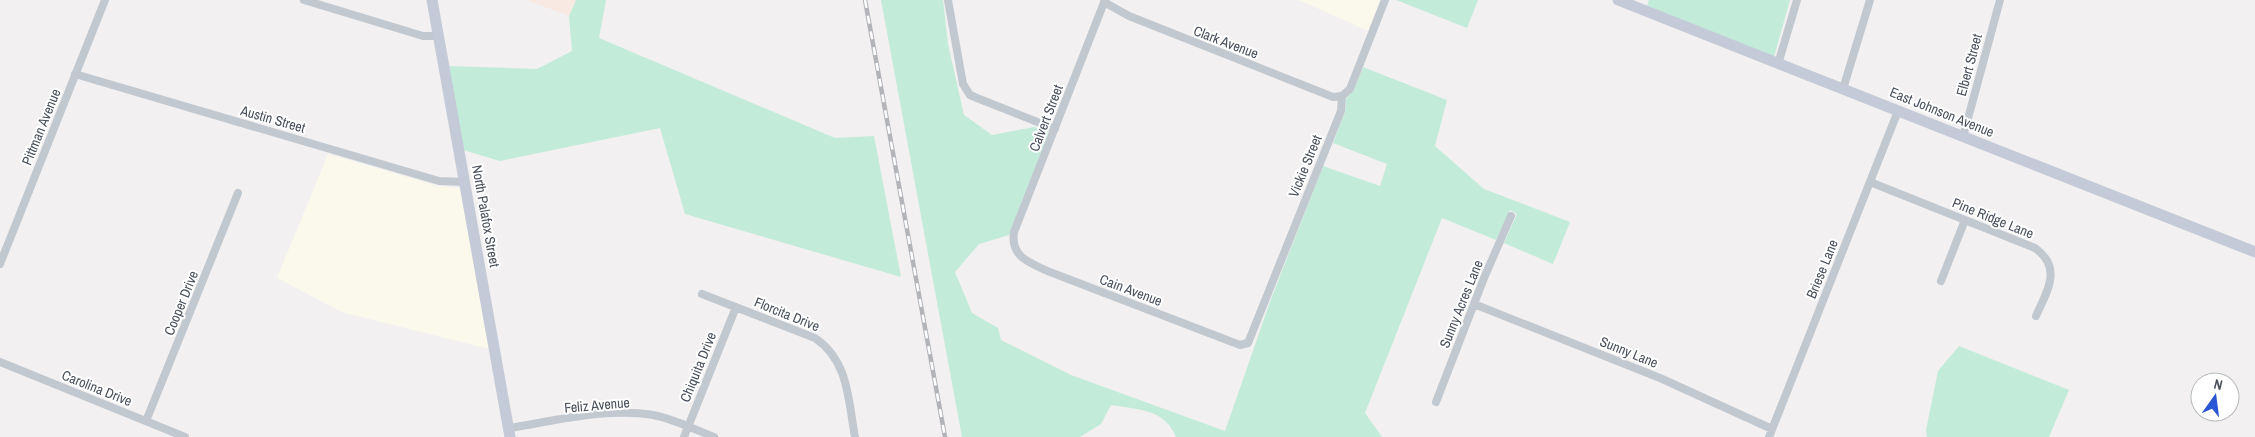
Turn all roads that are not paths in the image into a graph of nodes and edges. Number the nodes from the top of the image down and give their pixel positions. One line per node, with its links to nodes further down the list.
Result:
1 (105, 0): 13 (street, Pittman Avenue)
2 (304, 0): 11 (street)
3 (432, 0): 11 (main road, North Palafox Street)
4 (948, 0): 17 (street)
5 (1385, 0): 15 (street, Vickie Street)
6 (1618, 0): 12 (main road, East Johnson Avenue)
7 (1797, 0): 12 (street)
8 (1870, 0): 14 (street)
9 (2000, 0): 18 (street, Elbert Street)
10 (1105, 1): 15 (street, Clark Avenue); 17 (street, Calvert Street)
11 (438, 36): 19 (main road, North Palafox Street)
12 (1778, 64): 14 (main road, East Johnson Avenue)
13 (75, 74): 19 (street, Austin Street); 26 (street, Pittman Avenue)
14 (1843, 89): 16 (main road, East Johnson Avenue)
15 (1342, 96): 32 (street, Vickie Street)
16 (1898, 111): 18 (main road, East Johnson Avenue); 20 (street, Briese Lane)
17 (1055, 129): 24 (street, Calvert Street)
18 (1963, 137): 25 (main road, East Johnson Avenue)
19 (464, 182): 37 (main road, North Palafox Street)
20 (1870, 182): 23 (street, Pine Ridge Lane); 38 (street, Briese Lane)
21 (238, 193): 35 (street, Cooper Drive)
22 (1511, 216): 29 (street, Sunny Acres Lane)
23 (1965, 220): 27 (street); 31 (street, Pine Ridge Lane)
24 (1014, 245): 32 (street, Cain Avenue)
25 (2255, 252)
26 (0, 264)
27 (1941, 281)
28 (702, 294): 30 (street, Florcita Drive)
29 (1474, 304): 34 (street, Sunny Acres Lane); 38 (street, Sunny Lane)
30 (736, 307): 36 (street, Chiquita Drive); 42 (street, Florcita Drive)
31 (2036, 316)
32 (1248, 343)
33 (0, 362): 35 (street, Carolina Drive)
34 (1436, 402)
35 (146, 421): 39 (street, Carolina Drive)
36 (687, 427): 37 (street, Feliz Avenue); 40 (street, Chiquita Drive); 41 (street, Feliz Avenue)
37 (509, 432)
38 (1770, 433)
39 (186, 437)
40 (684, 437)
41 (714, 437)
42 (855, 437)

